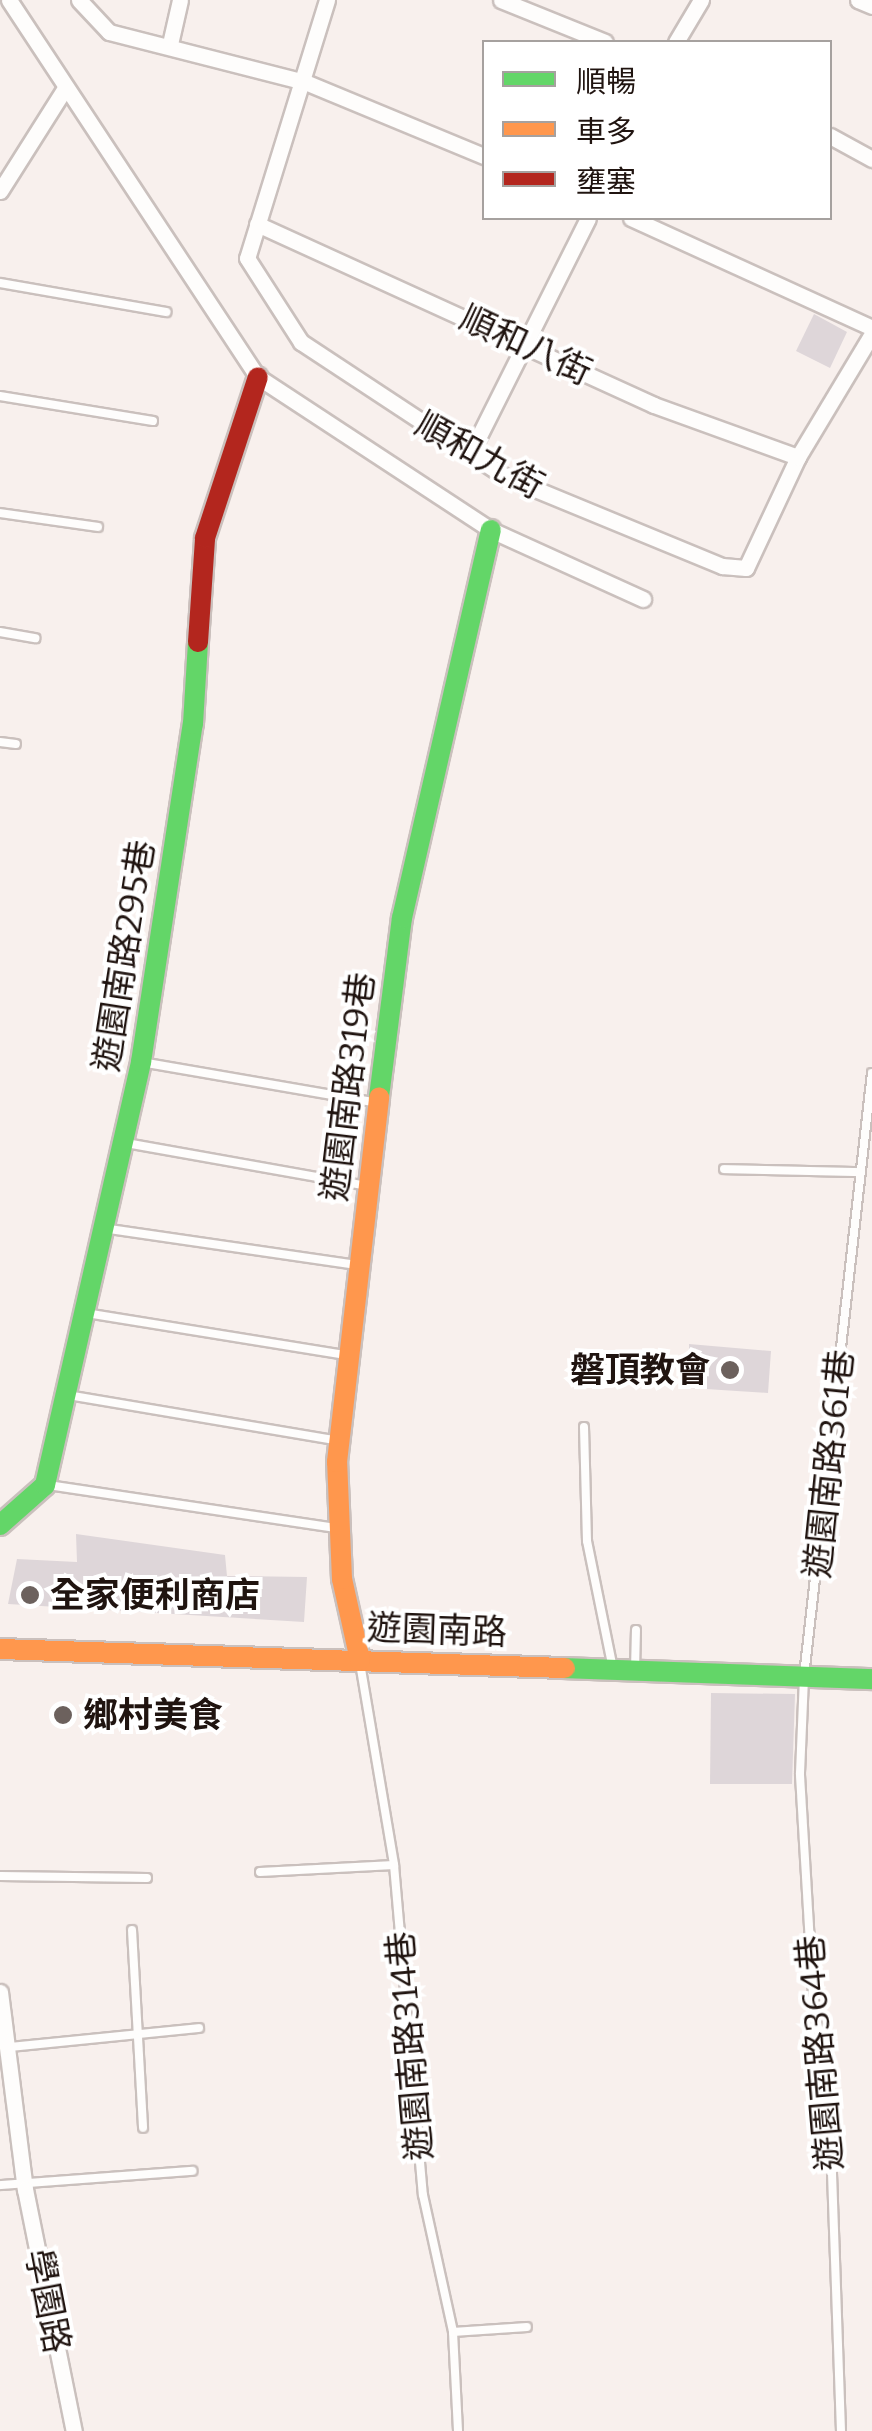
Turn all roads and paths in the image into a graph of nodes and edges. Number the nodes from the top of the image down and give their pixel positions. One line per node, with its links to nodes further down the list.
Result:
1 (9, 0): 13 (street)
2 (80, 0): 11 (street)
3 (180, 0): 11 (street)
4 (327, 0): 12 (street, 順和九街)
5 (501, 0): 9 (street)
6 (700, 0): 10 (street)
7 (858, 0): 8 (street)
8 (872, 6)
9 (600, 40)
10 (677, 40)
11 (170, 44): 12 (street)
12 (305, 82): 15 (street); 20 (street, 順和九街)
13 (65, 88): 17 (street); 25 (street)
14 (832, 137): 16 (street)
15 (482, 155)
16 (872, 158)
17 (0, 191)
18 (587, 220): 24 (street)
19 (634, 220): 23 (street)
20 (257, 224): 24 (street, 順和八街); 28 (street, 順和九街)
21 (0, 283): 22 (lane)
22 (167, 312)
23 (872, 331): 29 (street, 順和九街)
24 (529, 344): 28 (street); 29 (street, 順和八街)
25 (258, 378): 32 (street); 38 (street, 遊園南路295巷)
26 (0, 396): 27 (lane)
27 (153, 421)
28 (472, 450): 29 (street, 順和九街)
29 (798, 457)
30 (0, 513): 31 (lane)
31 (98, 528)
32 (491, 530): 33 (street); 40 (street, 遊園南路319巷)
33 (643, 599)
34 (0, 632): 35 (lane)
35 (35, 638)
36 (0, 742): 37 (lane)
37 (16, 744)
38 (141, 1062): 40 (lane); 41 (street, 遊園南路295巷)
39 (872, 1073): 42 (lane, 遊園南路361巷)
40 (378, 1103): 45 (street, 遊園南路319巷)
41 (123, 1142): 45 (lane); 46 (street, 遊園南路295巷)
42 (868, 1147): 44 (lane, 遊園南路361巷)
43 (724, 1168): 44 (lane)
44 (861, 1172): 61 (lane, 遊園南路361巷)
45 (368, 1186): 47 (street, 遊園南路319巷)
46 (104, 1228): 47 (lane); 48 (street, 遊園南路295巷)
47 (358, 1266): 49 (street, 遊園南路319巷)
48 (84, 1313): 49 (lane); 50 (street, 遊園南路295巷)
49 (348, 1356): 52 (street, 遊園南路319巷)
50 (66, 1394): 52 (lane); 53 (street, 遊園南路295巷)
51 (584, 1427): 59 (lane)
52 (340, 1440): 55 (street, 遊園南路319巷)
53 (45, 1484): 54 (street); 55 (lane)
54 (0, 1526)
55 (340, 1528): 58 (street, 遊園南路319巷)
56 (636, 1630): 60 (lane)
57 (0, 1648): 58 (street, 遊園南路)
58 (360, 1660): 59 (street, 遊園南路); 63 (lane, 遊園南路314巷)
59 (612, 1669): 60 (street, 遊園南路)
60 (635, 1670): 61 (street, 遊園南路)
61 (804, 1676): 62 (street, 遊園南路); 80 (lane, 遊園南路364巷)
62 (872, 1679)
63 (394, 1865): 64 (lane); 77 (lane, 遊園南路314巷)
64 (260, 1872)
65 (0, 1876): 66 (lane)
66 (147, 1878)
67 (132, 1930): 70 (lane)
68 (0, 1992): 71 (street, 學園路)
69 (198, 2028): 70 (lane)
70 (136, 2034): 71 (lane); 72 (lane)
71 (8, 2048): 74 (street, 學園路)
72 (143, 2128)
73 (192, 2171): 74 (lane)
74 (24, 2183): 75 (lane); 78 (street, 學園路)
75 (0, 2185)
76 (527, 2327): 77 (lane)
77 (453, 2332): 79 (lane, 遊園南路314巷)
78 (74, 2431)
79 (458, 2431)
80 (840, 2431)

